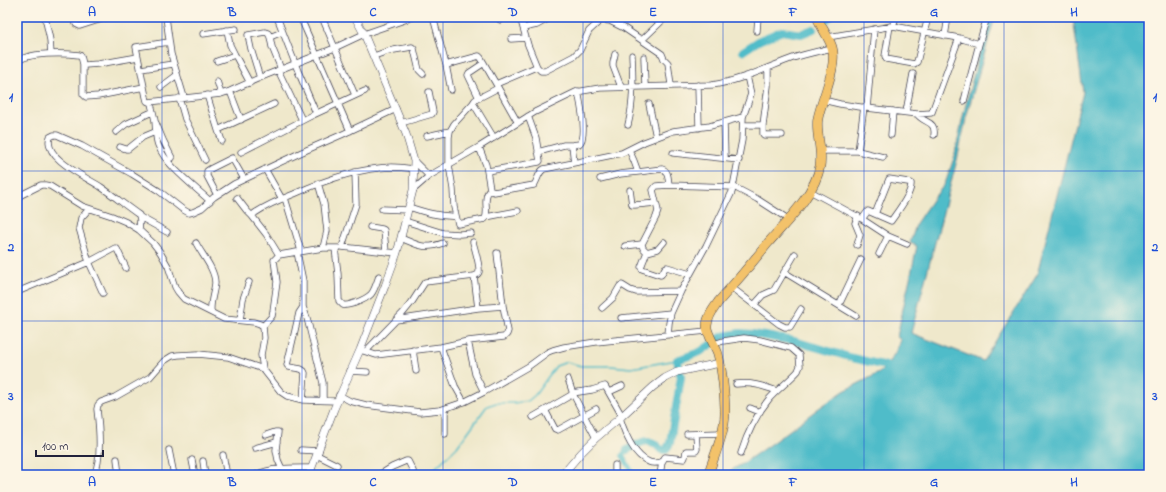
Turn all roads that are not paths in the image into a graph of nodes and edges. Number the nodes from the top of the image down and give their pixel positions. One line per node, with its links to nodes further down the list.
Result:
1 (46, 17): 42 (street)
2 (74, 17): 3 (street)
3 (108, 17)
4 (166, 17): 38 (street)
5 (277, 17): 28 (street)
6 (355, 17): 31 (street)
7 (413, 17): 31 (street)
8 (433, 17): 56 (street)
9 (520, 17): 22 (street)
10 (552, 17): 22 (street)
11 (758, 17): 26 (street)
12 (896, 17): 21 (street)
13 (928, 17): 27 (street)
14 (948, 17): 32 (street)
15 (987, 17): 39 (street)
16 (817, 18): 29 (highway)
17 (600, 19): 37 (street); 57 (street)
18 (664, 19): 37 (street)
19 (302, 21): 45 (street)
20 (324, 22): 40 (street)
21 (892, 26): 23 (street); 27 (street); 27 (street)
22 (523, 28): 34 (street)
23 (874, 28): 29 (street); 93 (street)
24 (236, 29): 25 (street)
25 (227, 30): 30 (street); 44 (street)
26 (757, 31)
27 (925, 31): 32 (street)
28 (282, 32): 33 (street); 52 (street)
29 (825, 33): 41 (highway)
30 (203, 34)
31 (364, 34): 40 (street); 47 (street)
32 (945, 36): 35 (street)
33 (270, 37): 60 (street); 65 (street)
34 (526, 38): 36 (street); 57 (street)
35 (959, 38): 39 (street); 99 (street)
36 (511, 39)
37 (642, 40): 68 (street)
38 (169, 42): 48 (street); 55 (street)
39 (979, 44): 87 (street)
40 (334, 48): 45 (street); 83 (street)
41 (832, 48): 58 (street); 86 (highway)
42 (51, 54): 51 (street); 54 (street)
43 (615, 54): 74 (street)
44 (235, 55): 50 (street); 67 (street)
45 (317, 55): 52 (street); 89 (street)
46 (632, 55): 75 (street)
47 (374, 56): 61 (street); 94 (street)
48 (138, 57): 54 (street); 59 (street)
49 (644, 57): 71 (street)
50 (218, 61)
51 (17, 62)
52 (295, 63): 60 (street); 98 (street)
53 (484, 63): 56 (street); 70 (street); 85 (street)
54 (83, 64): 72 (street)
55 (173, 64): 59 (street); 63 (street)
56 (446, 65): 76 (street)
57 (537, 67): 70 (street)
58 (768, 68): 64 (street); 110 (street)
59 (141, 69): 72 (street)
60 (280, 69): 65 (street); 104 (street)
61 (423, 74)
62 (913, 74): 97 (street)
63 (177, 75): 73 (street); 84 (street)
64 (747, 76): 69 (street); 101 (street)
65 (260, 78): 67 (street)
66 (217, 81): 81 (street)
67 (250, 83): 77 (street)
68 (671, 85): 69 (street); 71 (street)
69 (698, 85): 111 (street)
70 (497, 86): 85 (street); 107 (street)
71 (645, 86): 75 (street)
72 (144, 87): 88 (street)
73 (161, 87)
74 (621, 87): 75 (street); 80 (street)
75 (633, 87): 108 (street)
76 (451, 90)
77 (230, 91): 81 (street); 103 (street)
78 (365, 91): 83 (street)
79 (429, 92): 106 (street)
80 (578, 92): 100 (street); 124 (street)
81 (221, 94): 82 (street)
82 (207, 95): 84 (street); 112 (street)
83 (355, 95): 89 (street)
84 (181, 98): 88 (street); 136 (street)
85 (479, 98): 90 (street)
86 (823, 100): 93 (street); 128 (highway)
87 (964, 101)
88 (151, 103): 96 (street)
89 (337, 103): 98 (street); 113 (street)
90 (473, 103): 114 (street); 122 (street)
91 (274, 104): 103 (street)
92 (649, 104): 121 (street)
93 (866, 107): 95 (street); 129 (street)
94 (396, 109): 106 (street); 113 (street)
95 (893, 111): 97 (street); 118 (street)
96 (152, 112): 102 (street); 115 (street)
97 (906, 112): 99 (street)
98 (316, 113): 104 (street)
99 (917, 114): 119 (street)
100 (528, 116): 107 (street); 131 (street)
101 (744, 117): 105 (street); 109 (street)
102 (155, 120): 116 (street); 134 (street)
103 (241, 120): 112 (street)
104 (302, 120): 130 (street)
105 (724, 122): 111 (street); 135 (street)
106 (401, 123): 137 (street)
107 (518, 123): 122 (street)
108 (628, 125)
109 (743, 125): 110 (street); 138 (street)
110 (763, 125): 117 (street)
111 (699, 128): 121 (street)
112 (218, 130): 123 (street)
113 (350, 131): 142 (street)
114 (450, 131): 120 (street); 140 (street)
115 (116, 132)
116 (155, 132): 125 (street); 160 (street)
117 (782, 135)
118 (891, 135)
119 (934, 135)
120 (427, 136)
121 (656, 137): 127 (street)
122 (494, 138): 126 (street)
123 (222, 141)
124 (572, 145): 131 (street); 139 (street)
125 (120, 147)
126 (479, 147): 140 (street); 143 (street)
127 (629, 150): 139 (street); 145 (street)
128 (820, 151): 129 (street); 155 (highway)
129 (858, 151): 133 (street)
130 (241, 152)
131 (538, 152): 143 (street)
132 (673, 153): 135 (street)
133 (883, 157)
134 (172, 158)
135 (725, 158): 138 (street)
136 (205, 160)
137 (414, 160): 141 (street); 146 (street)
138 (739, 160): 151 (street)
139 (574, 163): 154 (street)
140 (449, 164): 146 (street); 168 (street)
141 (414, 168): 144 (street); 152 (street)
142 (265, 169): 147 (street); 159 (street)
143 (488, 171): 154 (street)
144 (355, 172): 149 (street); 188 (street)
145 (638, 172): 148 (street); 150 (street)
146 (429, 176): 152 (street)
147 (244, 179): 156 (street); 156 (street)
148 (600, 179)
149 (318, 183): 159 (street); 189 (street)
150 (669, 185): 151 (street); 161 (street)
151 (734, 187): 172 (street); 203 (street)
152 (413, 190): 162 (street)
153 (630, 190): 161 (street)
154 (492, 191): 170 (street)
155 (810, 191): 171 (street); 172 (highway)
156 (217, 195): 160 (street)
157 (17, 197): 163 (street)
158 (237, 198): 167 (street)
159 (283, 198): 167 (street); 191 (street)
160 (210, 201): 169 (street)
161 (656, 203): 184 (street)
162 (408, 208): 164 (street); 168 (street); 173 (street)
163 (89, 209): 175 (street); 200 (street)
164 (382, 209)
165 (518, 211): 170 (street)
166 (875, 214): 166 (street); 171 (street)
167 (252, 216): 198 (street)
168 (456, 216): 170 (street)
169 (140, 217): 175 (street); 176 (street)
170 (486, 217)
171 (860, 217): 178 (street); 187 (street)
172 (788, 219): 207 (highway)
173 (405, 221): 177 (street); 179 (street)
174 (370, 227): 192 (street)
175 (139, 230): 218 (street)
176 (167, 232)
177 (471, 233)
178 (888, 236): 185 (street); 197 (street)
179 (401, 238): 183 (street); 194 (street)
180 (473, 242): 205 (street)
181 (664, 242): 193 (street)
182 (196, 243): 218 (street)
183 (443, 243)
184 (642, 244): 186 (street); 193 (street)
185 (907, 244)
186 (625, 246)
187 (857, 246)
188 (342, 247): 190 (street); 192 (street)
189 (324, 248): 190 (street); 191 (street)
190 (335, 248): 204 (street)
191 (299, 252): 198 (street); 214 (street)
192 (386, 252): 194 (street)
193 (647, 252): 203 (street)
194 (397, 253): 229 (street)
195 (496, 253): 213 (street)
196 (795, 254): 202 (street)
197 (879, 254)
198 (279, 255): 224 (street)
199 (861, 259): 212 (street)
200 (89, 262): 201 (street); 209 (street); 210 (street)
201 (126, 268)
202 (784, 272): 211 (street); 212 (street)
203 (690, 274): 208 (street)
204 (379, 276)
205 (474, 276): 215 (street); 223 (street)
206 (249, 282): 222 (street)
207 (731, 287): 211 (street); 226 (highway)
208 (681, 291): 216 (street); 219 (street)
209 (17, 292)
210 (103, 293)
211 (754, 305): 217 (street)
212 (839, 305): 220 (street)
213 (503, 306): 215 (street); 227 (street)
214 (303, 307): 244 (street); 245 (street)
215 (478, 308): 223 (street)
216 (602, 308)
217 (802, 309)
218 (211, 312): 222 (street)
219 (671, 313): 221 (street); 225 (street)
220 (856, 316)
221 (621, 318)
222 (240, 320): 224 (street)
223 (396, 320): 229 (street)
224 (262, 326): 232 (street)
225 (668, 336): 226 (street); 240 (street)
226 (712, 339): 231 (highway); 239 (street)
227 (468, 341): 228 (street); 240 (street)
228 (441, 346): 230 (street); 246 (street)
229 (363, 350): 230 (street); 233 (street)
230 (413, 350): 234 (street)
231 (720, 363): 254 (street); 255 (highway)
232 (263, 369): 244 (street); 277 (street)
233 (350, 371): 235 (street); 243 (street)
234 (416, 371)
235 (367, 372)
236 (568, 379): 242 (street)
237 (736, 384): 239 (street)
238 (622, 386): 241 (street)
239 (777, 391): 251 (street)
240 (484, 392): 246 (street)
241 (609, 392): 242 (street); 254 (street)
242 (573, 393): 250 (street); 252 (street)
243 (338, 398): 245 (street); 249 (street); 265 (street)
244 (303, 400): 245 (street)
245 (323, 400)
246 (464, 402): 249 (street)
247 (596, 408): 252 (street)
248 (750, 408): 251 (street)
249 (445, 409): 256 (street)
250 (545, 410): 252 (street); 253 (street)
251 (760, 412): 266 (street)
252 (584, 416): 260 (street)
253 (533, 417)
254 (621, 417): 260 (street); 271 (street)
255 (722, 433): 258 (street); 288 (highway)
256 (445, 434)
257 (687, 434): 258 (street)
258 (696, 434): 271 (street)
259 (266, 435): 261 (street)
260 (596, 438): 285 (street)
261 (277, 442): 262 (street); 274 (street)
262 (255, 448)
263 (169, 450): 279 (street)
264 (302, 450): 265 (street)
265 (318, 453): 272 (street); 276 (street)
266 (741, 453)
267 (223, 455): 282 (street)
268 (116, 459): 278 (street)
269 (192, 460): 280 (street)
270 (203, 461): 281 (street)
271 (662, 462): 287 (street)
272 (338, 465)
273 (615, 465): 286 (street)
274 (282, 469): 276 (street); 283 (street)
275 (413, 471): 284 (street)
276 (310, 472)
277 (94, 475)
278 (120, 475)
279 (174, 475)
280 (195, 475)
281 (205, 475)
282 (227, 475)
283 (256, 475)
284 (379, 475)
285 (562, 475)
286 (614, 475)
287 (660, 475)
288 (708, 475)

